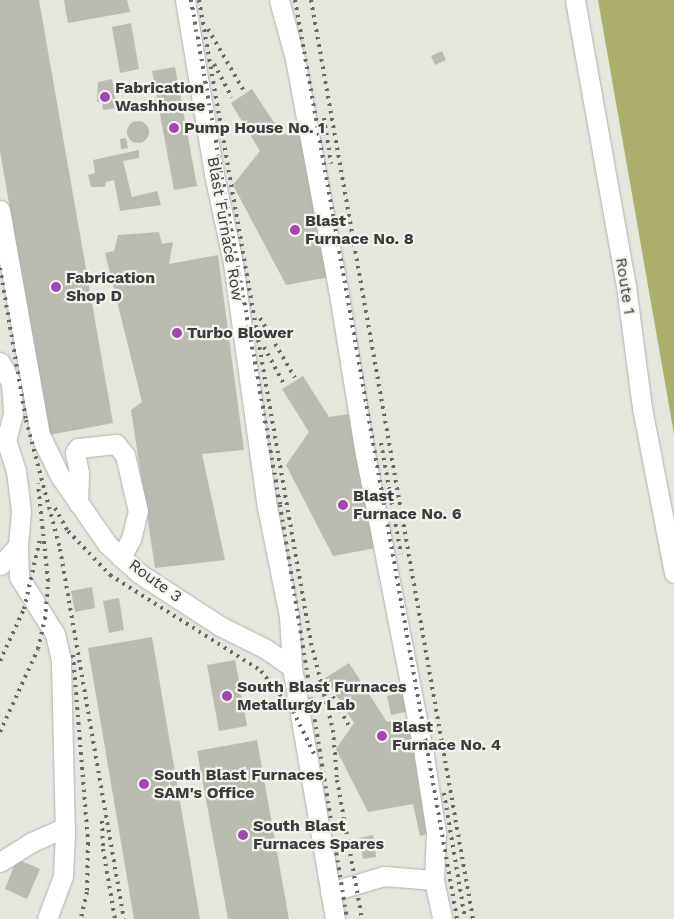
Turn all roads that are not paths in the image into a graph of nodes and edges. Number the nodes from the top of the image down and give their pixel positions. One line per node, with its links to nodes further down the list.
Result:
1 (185, 0): 11 (street, Blast Furnace Row)
2 (279, 0): 14 (street)
3 (574, 0): 10 (street, Route 1)
4 (0, 210): 6 (street, Route 3)
5 (0, 362): 7 (street)
6 (78, 503): 8 (street, Route 3); 8 (street)
7 (18, 546): 9 (street); 12 (street)
8 (122, 557): 11 (street, Route 3)
9 (0, 565)
10 (674, 573)
11 (292, 667): 15 (street)
12 (65, 827): 13 (street); 16 (street)
13 (0, 862)
14 (434, 880): 15 (street); 18 (street)
15 (330, 892): 17 (street)
16 (47, 919)
17 (335, 919)
18 (442, 919)

